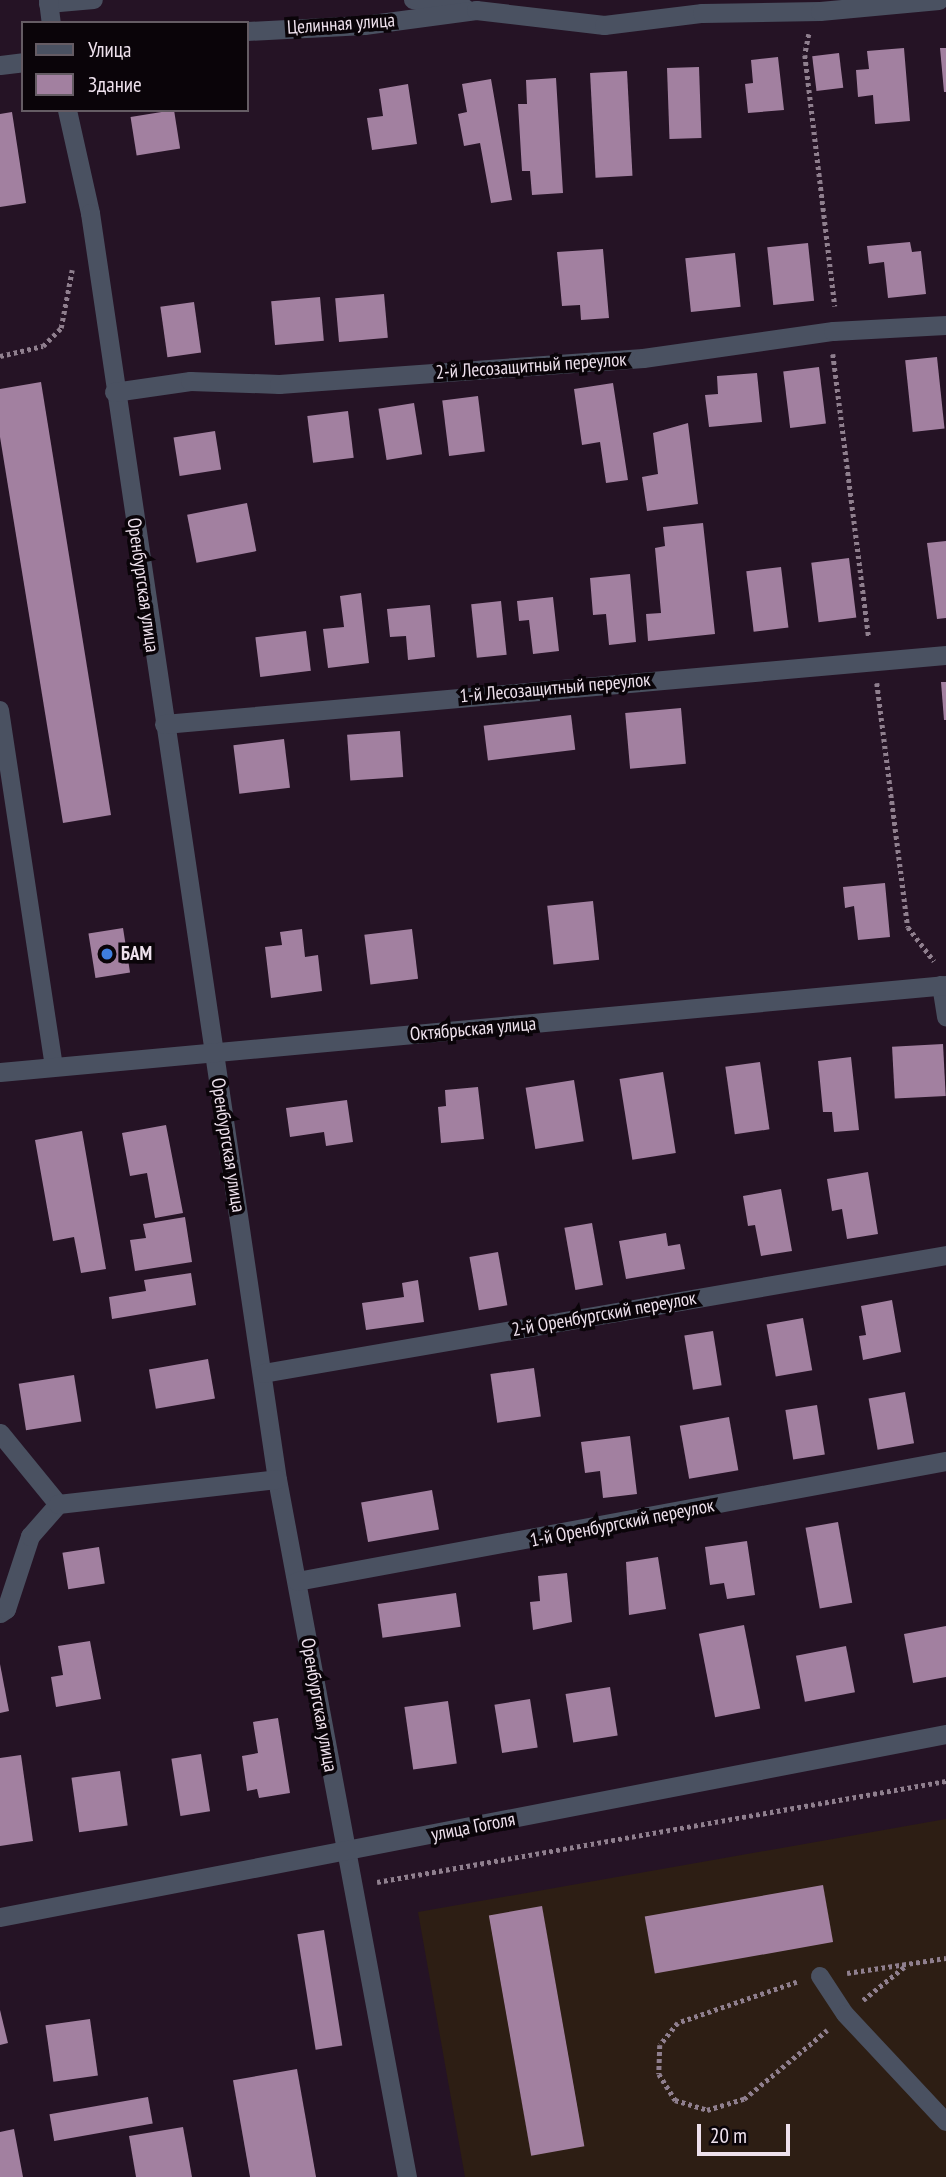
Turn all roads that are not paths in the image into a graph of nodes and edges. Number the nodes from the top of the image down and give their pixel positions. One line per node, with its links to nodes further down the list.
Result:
1 (94, 0): 4 (lane)
2 (413, 0): 5 (lane)
3 (937, 0): 5 (street, Целинная улица)
4 (49, 9)
5 (476, 10): 6 (street, Целинная улица)
6 (248, 31)
7 (21, 62): 8 (street)
8 (0, 65)
9 (67, 112): 11 (street, Оренбургская улица)
10 (946, 325): 11 (street, 2-й Лесозащитный переулок)
11 (114, 392): 14 (street, Оренбургская улица)
12 (946, 654): 14 (street, 1-й Лесозащитный переулок)
13 (0, 710): 15 (lane)
14 (164, 724): 18 (street, Оренбургская улица)
15 (3, 750): 19 (lane)
16 (944, 985): 17 (lane); 18 (street, Октябрьская улица)
17 (946, 1017)
18 (214, 1053): 19 (street, Октябрьская улица); 22 (street, Оренбургская улица)
19 (54, 1067): 20 (street, Октябрьская улица)
20 (0, 1072)
21 (946, 1255): 22 (street, 2-й Оренбургский переулок)
22 (263, 1373): 25 (street, Оренбургская улица)
23 (0, 1433): 26 (street)
24 (946, 1461): 27 (street, 1-й Оренбургский переулок)
25 (277, 1479): 26 (street); 27 (street, Оренбургская улица)
26 (58, 1504): 28 (street)
27 (297, 1581): 30 (street, Оренбургская улица)
28 (0, 1613)
29 (946, 1734): 30 (street, улица Гоголя)
30 (345, 1852): 31 (street, улица Гоголя); 34 (street, Оренбургская улица)
31 (0, 1917)
32 (820, 1976): 33 (lane)
33 (946, 2122)
34 (407, 2177)

